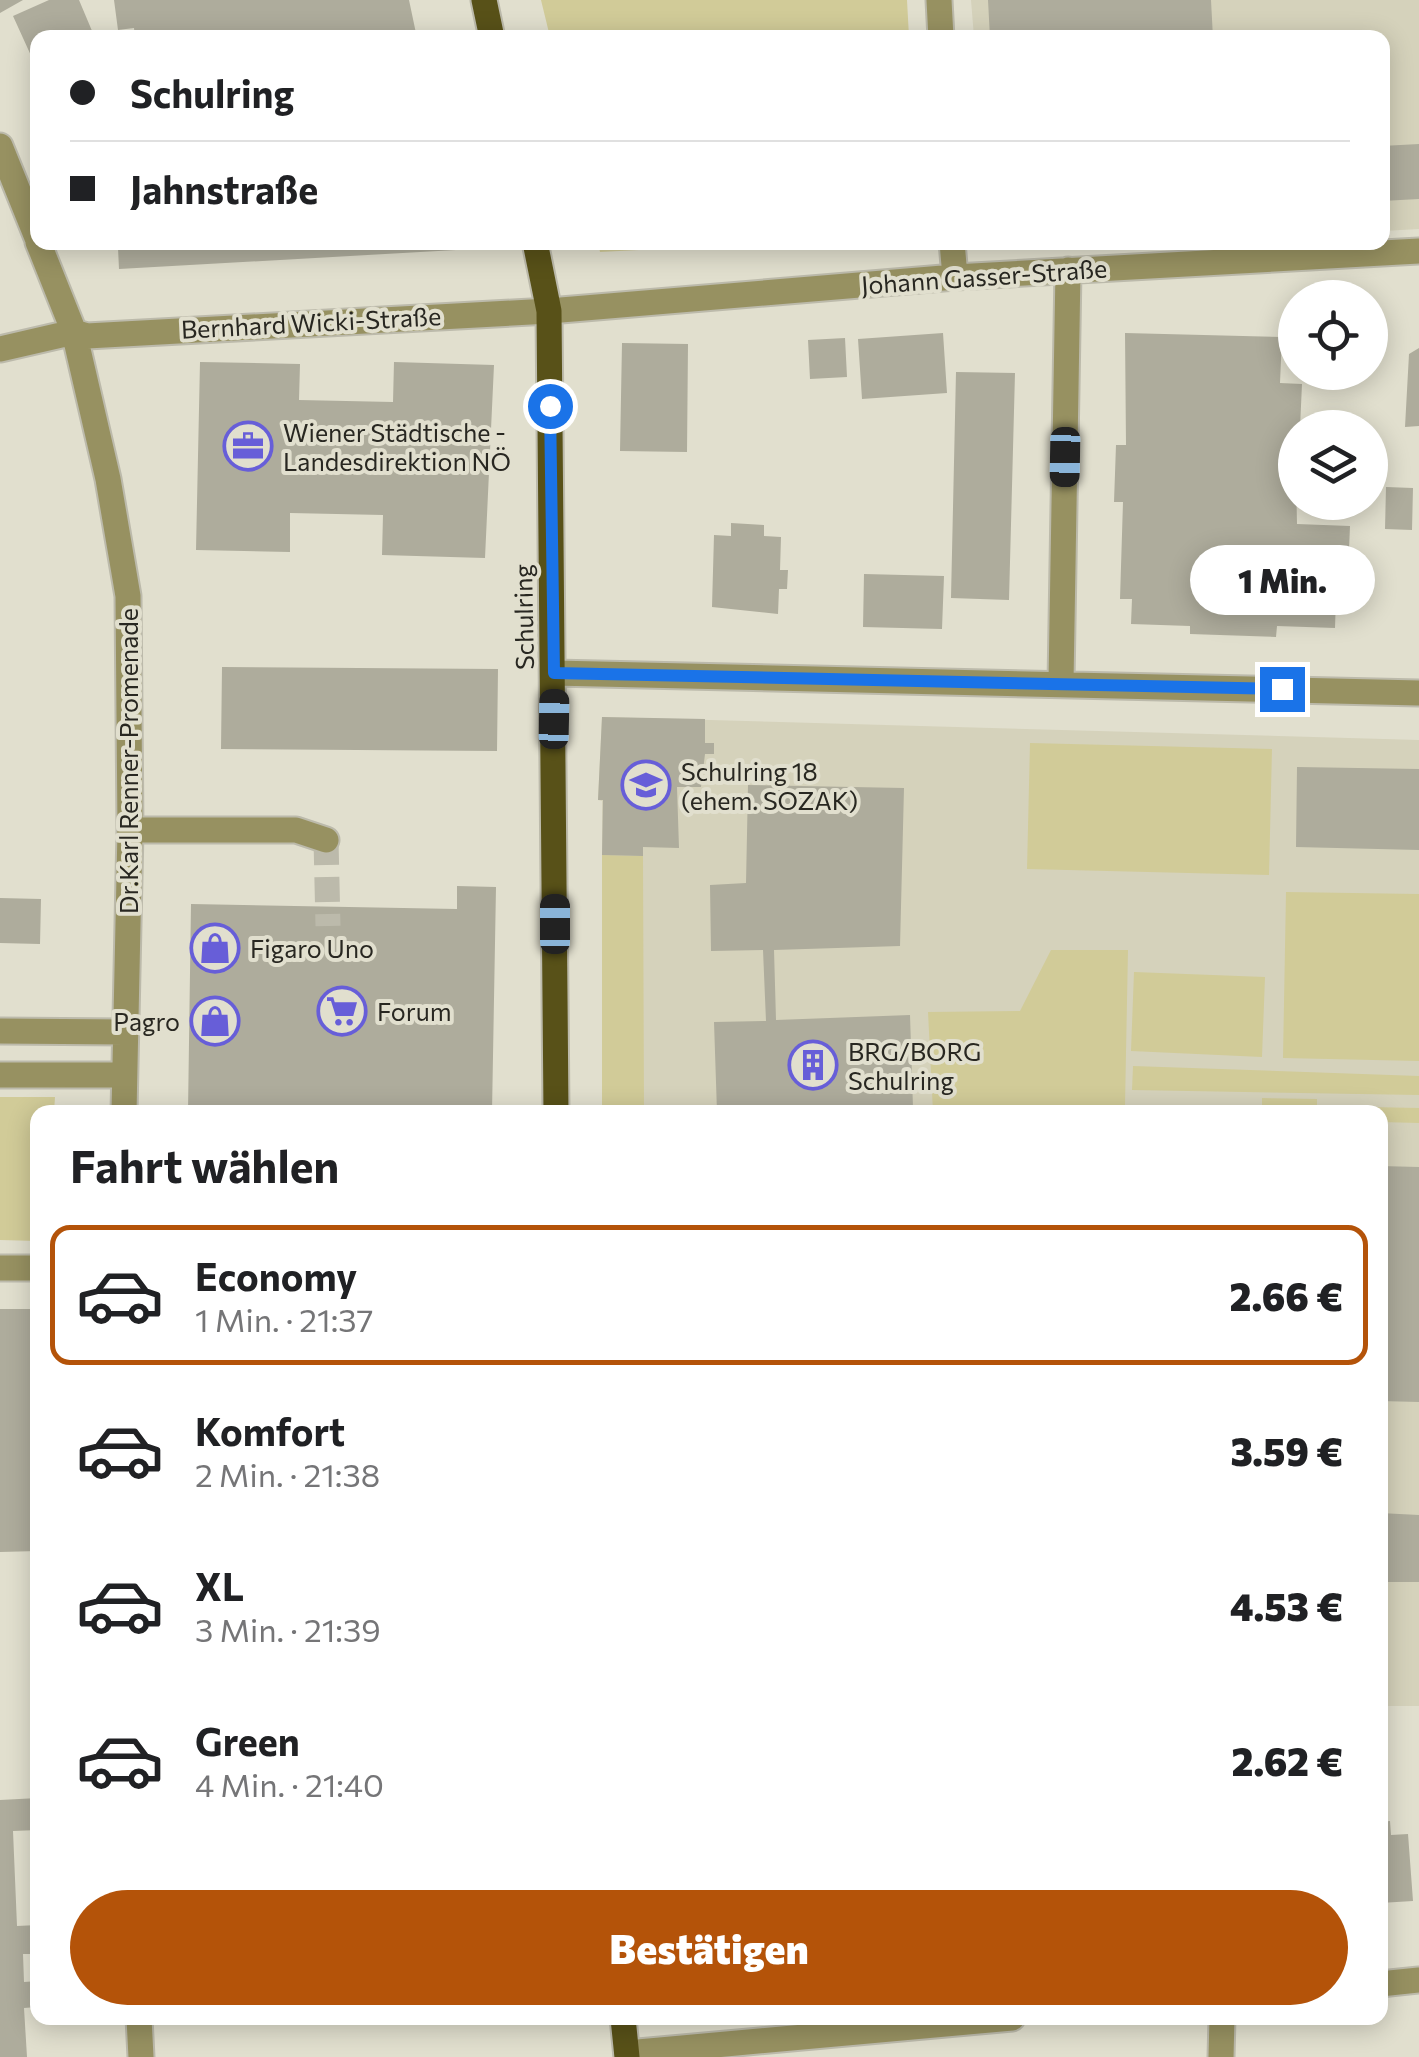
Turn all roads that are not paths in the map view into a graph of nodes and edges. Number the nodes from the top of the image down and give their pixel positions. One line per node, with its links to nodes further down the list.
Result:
1 (484, 0): 3 (main road)
2 (939, 0): 4 (street)
3 (490, 30)
4 (941, 30)
5 (0, 146): 6 (street, Dr.Karl Renner-Promenade)
6 (30, 222)
7 (41, 250): 14 (street, Dr.Karl Renner-Promenade)
8 (537, 250): 13 (main road, Schulring)
9 (952, 250): 12 (street)
10 (1419, 250): 11 (street, Johann Gasser-Straße)
11 (1068, 270): 12 (street, Johann Gasser-Straße); 17 (street)
12 (954, 277): 13 (street, Johann Gasser-Straße)
13 (550, 311): 14 (street, Bernhard Wicki-Straße); 16 (main road, Schulring)
14 (74, 332): 15 (street, Bernhard Wicki-Straße); 19 (street, Dr.Karl Renner-Promenade)
15 (0, 349)
16 (554, 673): 17 (street); 26 (main road, Schulring)
17 (1061, 682): 18 (street)
18 (1419, 692)
19 (130, 830): 20 (street); 22 (street, Dr.Karl Renner-Promenade)
20 (326, 840)
21 (0, 1031): 22 (street)
22 (124, 1032): 24 (street, Dr.Karl Renner-Promenade)
23 (0, 1075): 24 (street)
24 (124, 1075): 25 (street, Dr.Karl Renner-Promenade)
25 (124, 1105)
26 (556, 1105)
27 (0, 1268): 28 (street)
28 (30, 1268)
29 (1419, 1980): 30 (street)
30 (1388, 1983)
31 (139, 2025): 36 (street)
32 (624, 2025): 35 (main road)
33 (939, 2025): 35 (street)
34 (1222, 2025): 37 (street)
35 (627, 2055)
36 (141, 2057)
37 (1222, 2057)

